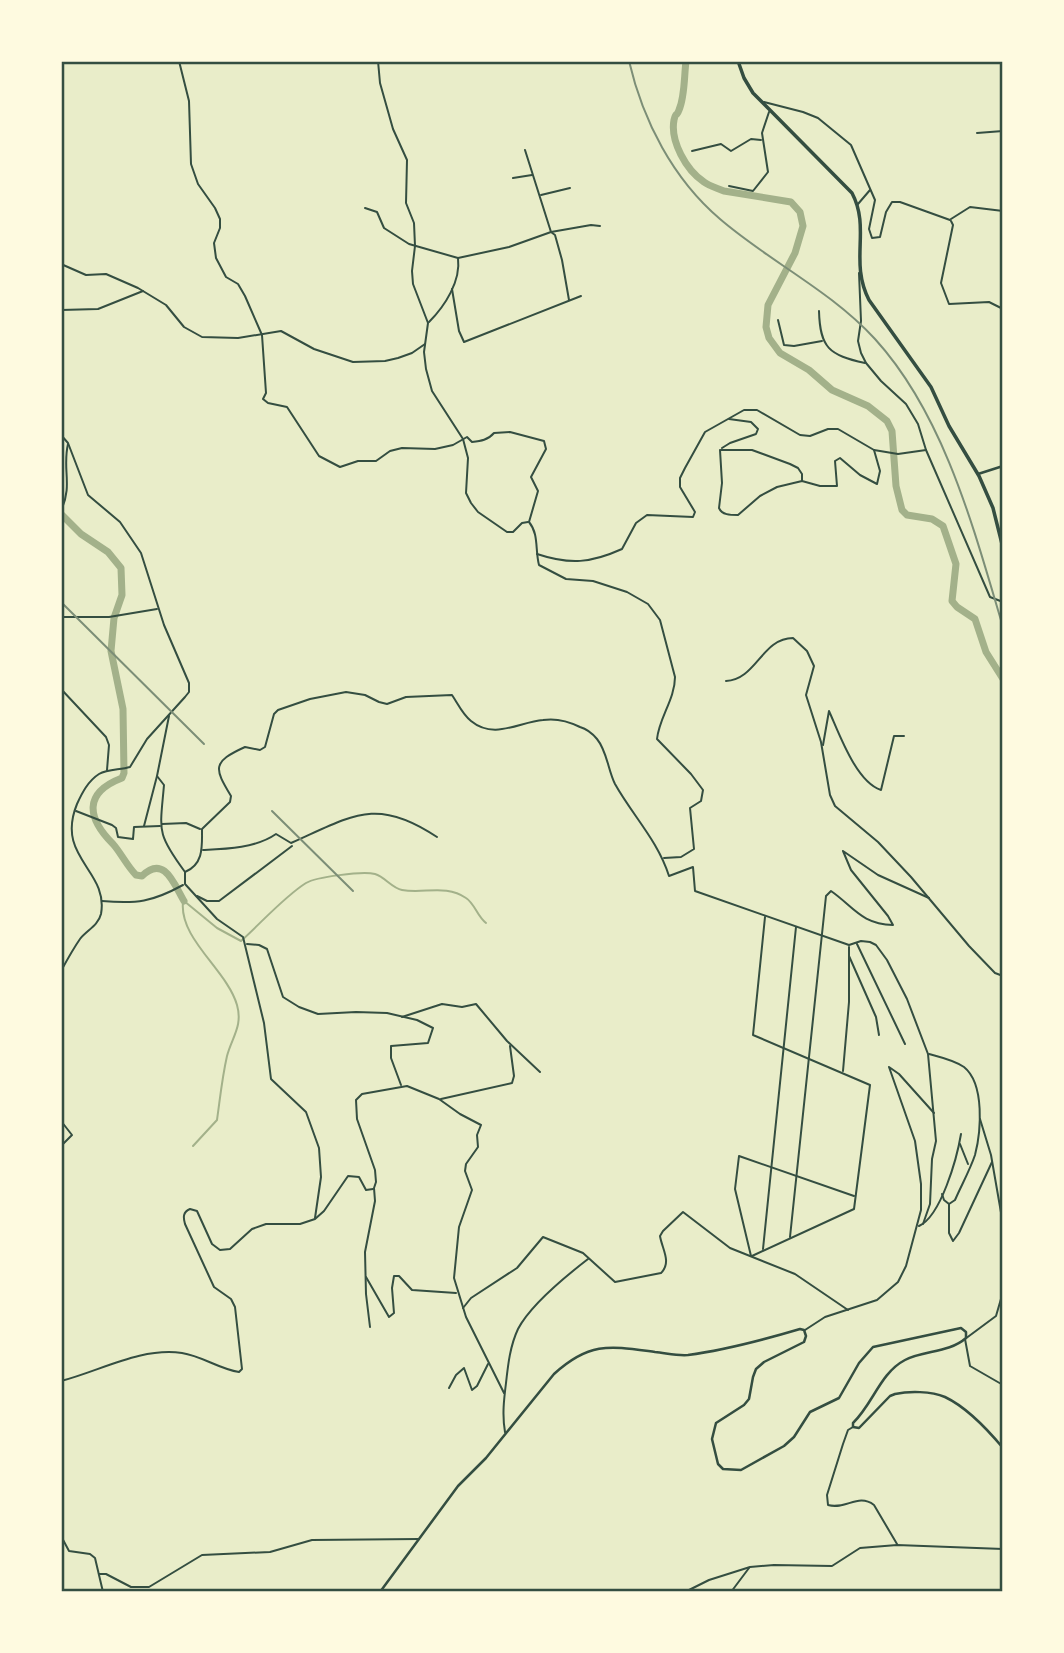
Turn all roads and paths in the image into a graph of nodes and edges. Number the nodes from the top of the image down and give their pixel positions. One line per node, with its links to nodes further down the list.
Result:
1 (179, 61): 36 (street)
2 (378, 61): 23 (street)
3 (738, 61): 4 (main road)
4 (760, 102): 5 (main road); 15 (street)
5 (769, 111): 8 (street); 17 (main road)
6 (1003, 131): 7 (street)
7 (977, 133)
8 (762, 140): 10 (street); 13 (street)
9 (525, 150): 11 (street)
10 (692, 151)
11 (533, 175): 12 (street); 16 (street)
12 (513, 178)
13 (729, 186)
14 (570, 188): 16 (street)
15 (871, 189): 17 (street); 20 (street)
16 (540, 195): 22 (street)
17 (858, 205): 26 (main road)
18 (365, 208): 23 (street)
19 (1003, 211): 20 (street)
20 (950, 220): 31 (street)
21 (600, 226): 22 (street)
22 (551, 232): 24 (street); 30 (street)
23 (415, 246): 24 (street); 35 (street)
24 (458, 258): 27 (street)
25 (61, 264): 28 (street)
26 (859, 271): 39 (street); 48 (main road)
27 (452, 289): 30 (street); 35 (street)
28 (144, 291): 32 (street); 36 (street)
29 (581, 296): 30 (street)
30 (569, 301)
31 (1003, 309)
32 (61, 310)
33 (819, 311): 37 (street)
34 (778, 320): 37 (street)
35 (428, 323): 38 (street)
36 (262, 335): 38 (street); 42 (street)
37 (823, 341): 39 (street)
38 (426, 343): 42 (street)
39 (866, 363): 46 (street)
40 (728, 419): 44 (street); 45 (street); 53 (street)
41 (61, 435): 43 (street)
42 (463, 439): 51 (street); 51 (street)
43 (68, 443): 50 (street); 55 (street)
44 (720, 450): 49 (street); 49 (street)
45 (874, 450): 46 (street); 49 (street)
46 (926, 450): 54 (street)
47 (1003, 466): 48 (main road)
48 (978, 474): 52 (main road)
49 (803, 481)
50 (61, 511)
51 (529, 522): 53 (street)
52 (1003, 548)
53 (537, 554): 71 (street)
54 (1003, 602)
55 (158, 609): 56 (street); 59 (street)
56 (61, 617)
57 (726, 681): 61 (street)
58 (61, 689): 62 (street)
59 (169, 715): 62 (street); 63 (street)
60 (904, 736): 61 (street)
61 (822, 750): 75 (street)
62 (106, 771): 64 (street)
63 (157, 776): 65 (street); 66 (street)
64 (75, 811): 66 (street); 76 (street)
65 (161, 825): 66 (street); 67 (street); 72 (street)
66 (144, 826)
67 (202, 829): 70 (street); 71 (street)
68 (437, 837): 70 (street)
69 (292, 846): 74 (street)
70 (202, 850): 72 (street)
71 (663, 858): 77 (street)
72 (186, 872): 73 (street)
73 (185, 884): 74 (street); 76 (street)
74 (196, 895): 81 (street)
75 (929, 898): 79 (street); 85 (street)
76 (101, 901): 84 (street)
77 (765, 916): 78 (street); 90 (street)
78 (796, 927): 79 (street); 90 (street)
79 (822, 935): 82 (street); 92 (street)
80 (857, 943): 82 (street); 88 (street); 91 (street)
81 (246, 944): 86 (street); 111 (street)
82 (849, 945): 83 (street)
83 (849, 955): 87 (street); 94 (street)
84 (61, 971)
85 (1003, 976)
86 (401, 1018): 89 (street); 95 (street)
87 (879, 1035)
88 (905, 1044)
89 (510, 1045): 93 (street); 96 (street)
90 (784, 1048): 92 (street); 105 (street)
91 (928, 1054): 97 (street); 98 (street)
92 (809, 1058): 94 (street); 106 (street)
93 (540, 1072)
94 (842, 1072): 109 (street)
95 (401, 1086): 96 (street); 107 (street)
96 (439, 1099): 121 (street)
97 (935, 1114): 112 (street); 114 (street)
98 (980, 1118): 103 (street); 104 (street)
99 (61, 1121): 102 (street)
100 (961, 1134): 101 (street)
101 (959, 1143): 104 (street); 108 (street)
102 (61, 1146)
103 (992, 1162): 110 (street); 113 (street)
104 (969, 1166): 110 (street)
105 (771, 1167): 106 (street); 116 (street); 117 (street)
106 (796, 1176): 109 (street); 115 (street)
107 (374, 1188): 111 (street); 119 (street)
108 (942, 1194): 110 (street); 112 (street)
109 (855, 1197): 115 (street)
110 (949, 1204)
111 (315, 1219): 128 (street)
112 (923, 1224): 114 (street)
113 (1003, 1224)
114 (918, 1227): 123 (street)
115 (790, 1237): 116 (street)
116 (763, 1250): 117 (street)
117 (751, 1256): 118 (street); 123 (street)
118 (589, 1258): 122 (street); 131 (street)
119 (365, 1276): 121 (street); 124 (street)
120 (1003, 1292): 126 (street)
121 (457, 1293): 122 (street)
122 (462, 1308): 127 (street)
123 (848, 1310): 125 (street)
124 (370, 1327)
125 (804, 1330): 126 (main road); 133 (main road)
126 (965, 1339): 129 (street); 132 (main road)
127 (488, 1363): 130 (street); 131 (street)
128 (61, 1381)
129 (1003, 1385)
130 (449, 1388)
131 (505, 1393): 133 (street)
132 (853, 1427): 134 (main road); 137 (street)
133 (505, 1434): 136 (main road)
134 (1003, 1448)
135 (61, 1536): 140 (street)
136 (420, 1539): 141 (street); 144 (main road)
137 (897, 1545): 138 (street); 139 (street)
138 (1003, 1549)
139 (750, 1567): 145 (street); 146 (street)
140 (99, 1574): 141 (street); 142 (street)
141 (131, 1587): 143 (street)
142 (103, 1592)
143 (130, 1592)
144 (380, 1592)
145 (685, 1592)
146 (731, 1592)

